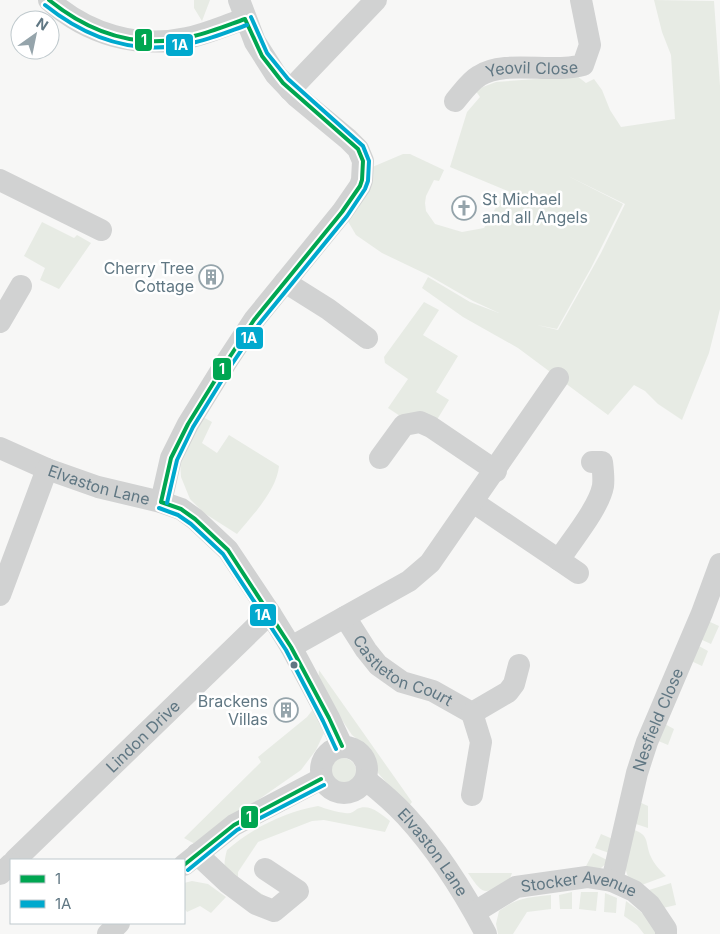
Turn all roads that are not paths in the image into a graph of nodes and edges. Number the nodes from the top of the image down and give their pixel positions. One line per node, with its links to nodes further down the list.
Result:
1 (49, 0): 4 (street)
2 (376, 0): 5 (street)
3 (581, 0): 6 (street, Yeovil Close)
4 (242, 9): 5 (street)
5 (290, 90): 9 (street)
6 (455, 101)
7 (0, 180): 8 (street)
8 (101, 230)
9 (285, 282): 12 (street); 19 (street)
10 (21, 286): 11 (street)
11 (0, 322)
12 (354, 336)
13 (558, 378): 18 (street)
14 (0, 448): 17 (street, Elvaston Lane)
15 (380, 458): 18 (street)
16 (592, 462): 21 (street)
17 (47, 469): 19 (street, Elvaston Lane); 24 (street)
18 (496, 471): 20 (street)
19 (161, 502): 25 (street, Elvaston Lane)
20 (473, 502): 21 (street); 26 (street)
21 (559, 560): 23 (street)
22 (720, 564): 39 (street, Nesfield Close)
23 (578, 573)
24 (0, 595)
25 (270, 613): 27 (street, Elvaston Lane); 34 (street, Lindon Drive)
26 (345, 617): 27 (street); 29 (street, Castleton Court)
27 (291, 646): 30 (street, Elvaston Lane)
28 (519, 666): 29 (street, Castleton Court)
29 (472, 713): 33 (street, Castleton Court)
30 (342, 746): 31 (street); 32 (street)
31 (321, 779): 32 (street); 35 (street)
32 (366, 780): 40 (street, Elvaston Lane)
33 (472, 795)
34 (16, 859)
35 (190, 859): 37 (street)
36 (10, 865): 38 (street)
37 (265, 869)
38 (0, 874)
39 (612, 881): 40 (street, Stocker Avenue); 44 (street, Stocker Avenue)
40 (475, 912): 43 (street, Elvaston Lane)
41 (118, 924): 42 (street)
42 (108, 934)
43 (486, 934)
44 (666, 934)

